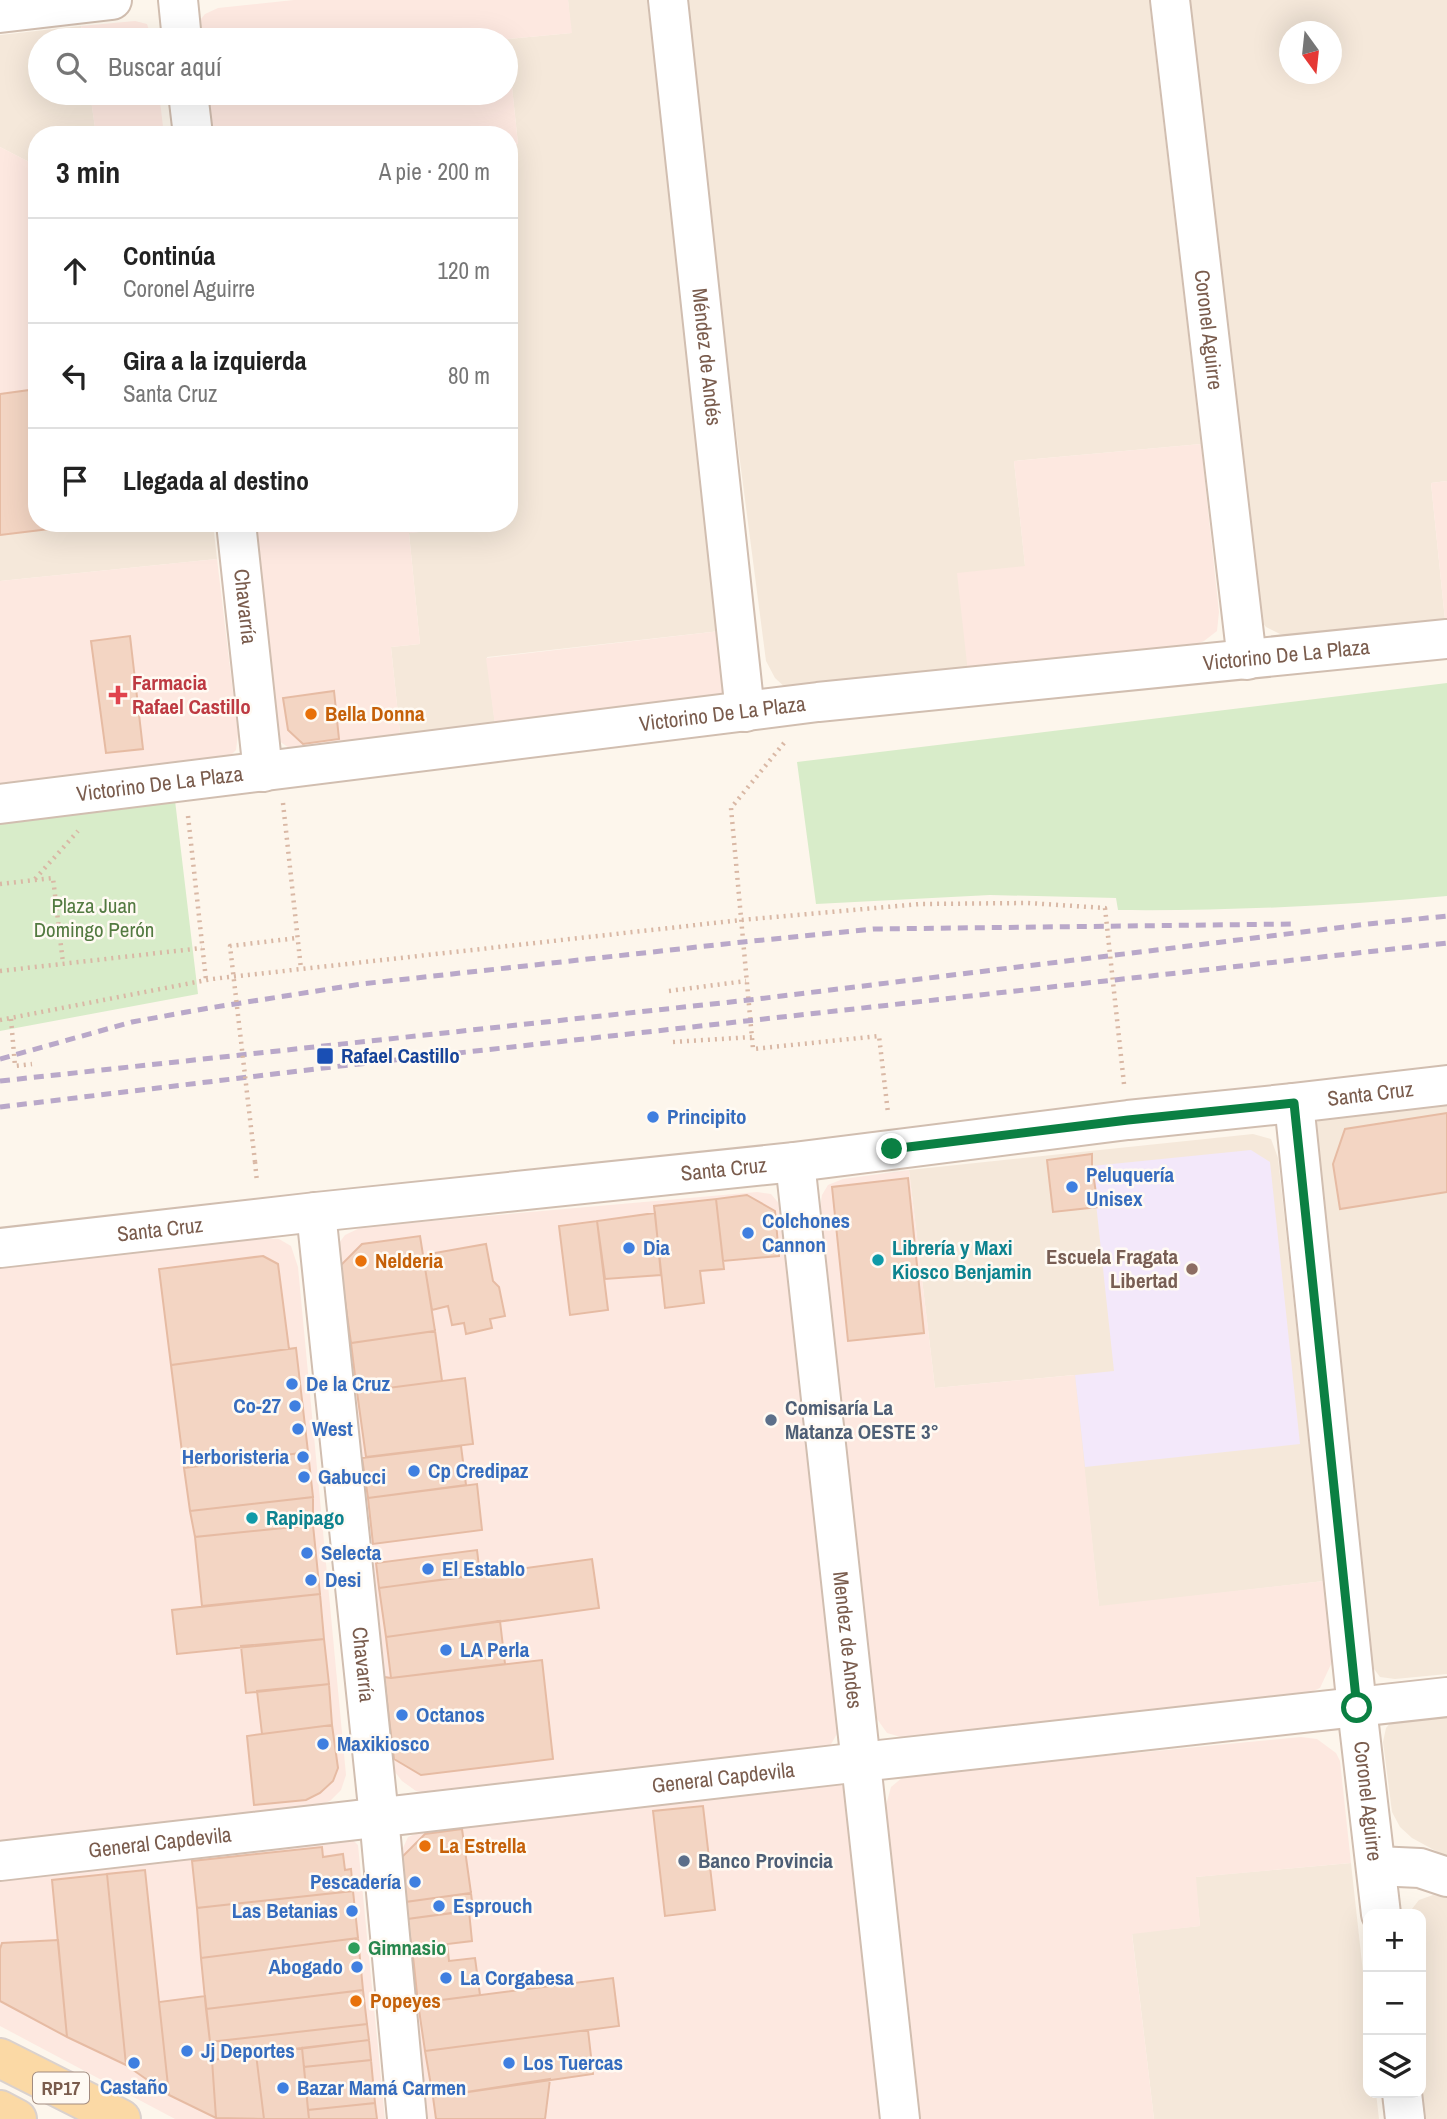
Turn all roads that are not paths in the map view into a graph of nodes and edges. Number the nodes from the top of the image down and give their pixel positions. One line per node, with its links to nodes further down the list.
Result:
1 (113, 0): 5 (street)
2 (178, 0): 6 (street)
3 (668, 0): 12 (street, Méndez de Andés)
4 (1170, 0): 11 (street, Coronel Aguirre)
5 (0, 13)
6 (181, 28)
7 (189, 105): 8 (street)
8 (192, 126)
9 (237, 532): 13 (street, Chavarría)
10 (1447, 639): 11 (street, Victorino De La Plaza)
11 (1247, 660): 12 (street, Victorino De La Plaza)
12 (745, 712): 13 (street, Victorino De La Plaza)
13 (271, 770): 14 (street, Victorino De La Plaza)
14 (0, 804)
15 (1447, 1085): 16 (street, Santa Cruz)
16 (1294, 1103): 17 (street, Santa Cruz); 21 (street, Coronel Aguirre)
17 (795, 1162): 18 (street, Santa Cruz); 22 (street, Mendez de Andes)
18 (316, 1212): 19 (street, Santa Cruz); 23 (street, Chavarría)
19 (0, 1248)
20 (1447, 1697): 21 (street, General Capdevila)
21 (1357, 1708): 22 (street, General Capdevila); 25 (street, Coronel Aguirre)
22 (861, 1762): 23 (street, General Capdevila); 34 (street, Mendez de Andes)
23 (379, 1817): 24 (street, General Capdevila); 33 (street, Chavarría)
24 (0, 1861)
25 (1376, 1866): 26 (street); 27 (street, Coronel Aguirre)
26 (1447, 1877)
27 (1380, 1909)
28 (0, 2057): 32 (main road, RP17)
29 (1403, 2098): 35 (street)
30 (0, 2110): 31 (main road, RP17)
31 (17, 2119)
32 (121, 2119)
33 (407, 2119)
34 (900, 2119)
35 (1405, 2119)

